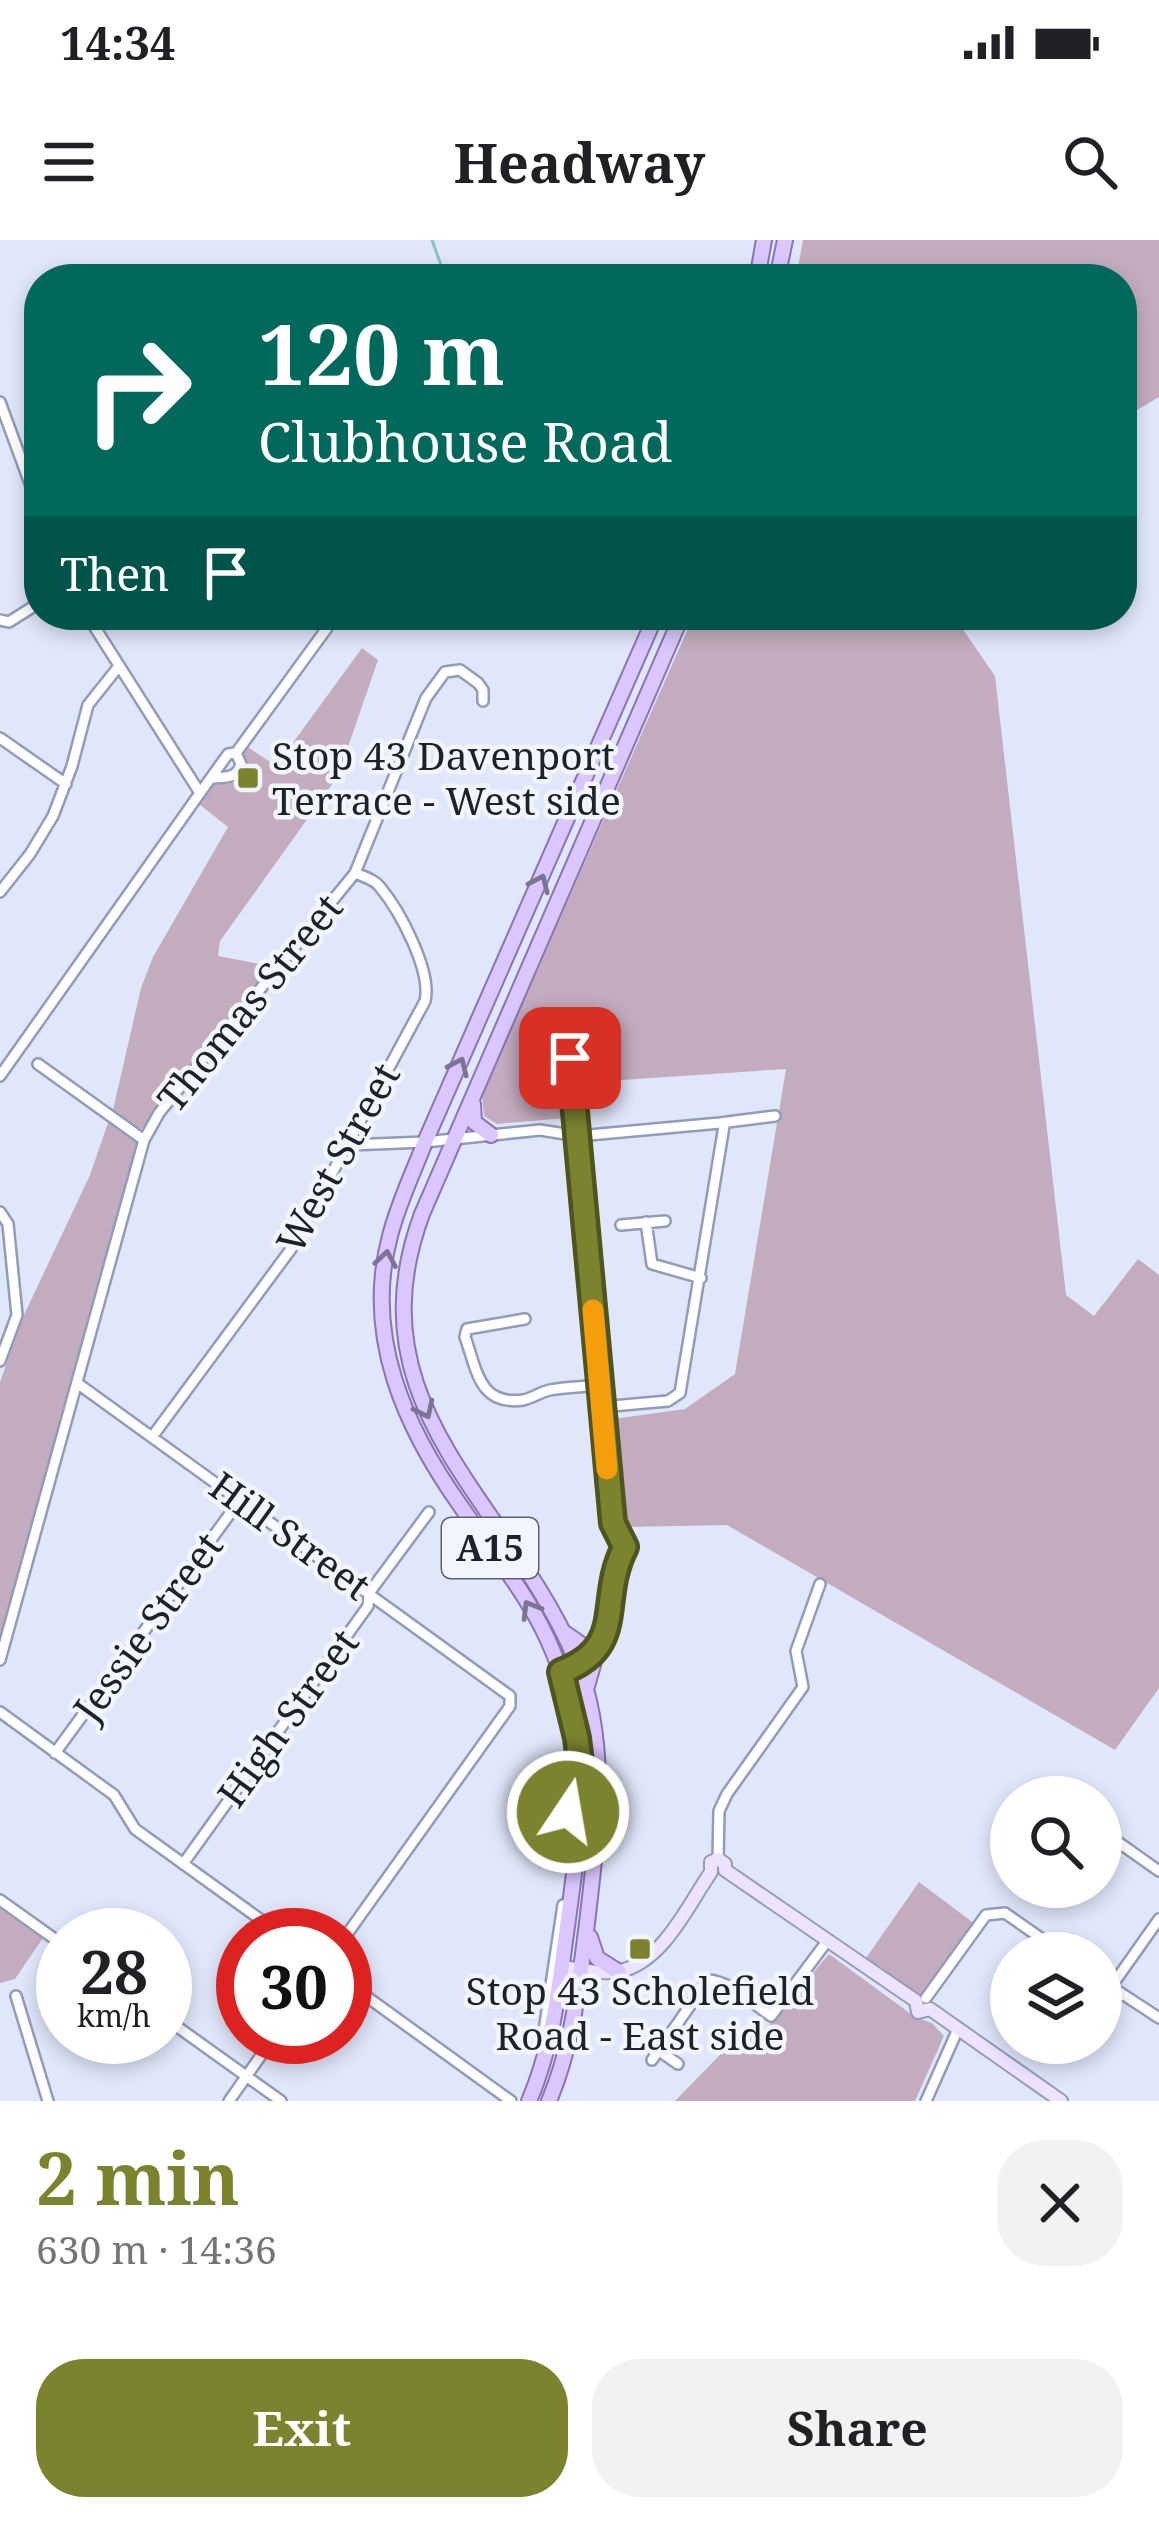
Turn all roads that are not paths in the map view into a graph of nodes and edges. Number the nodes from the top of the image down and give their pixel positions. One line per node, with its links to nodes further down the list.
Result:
1 (0, 402): 2 (street)
2 (5, 432): 3 (street)
3 (24, 474)
4 (96, 630): 8 (street)
5 (326, 630): 13 (street)
6 (649, 630): 20 (main road, A15, one-way to 6)
7 (675, 630): 19 (main road, A15)
8 (119, 666): 15 (street); 16 (street)
9 (492, 677): 10 (street)
10 (478, 683): 11 (street); 17 (street, Thomas Street)
11 (483, 701)
12 (0, 738): 15 (street)
13 (236, 753): 14 (street); 14 (street)
14 (211, 778): 16 (street)
15 (66, 784): 18 (street)
16 (200, 793): 22 (street)
17 (355, 873): 31 (street, Thomas Street); 33 (street, West Street)
18 (0, 892)
19 (527, 969): 20 (main road); 25 (main road, A15)
20 (493, 990): 32 (main road, A15, one-way to 20)
21 (566, 1030): 29 (street)
22 (4, 1061): 24 (street)
23 (38, 1064): 31 (street)
24 (0, 1076)
25 (481, 1076): 28 (main road); 30 (main road, A15)
26 (775, 1116): 27 (street)
27 (720, 1123): 29 (street); 38 (street)
28 (491, 1135): 29 (street); 30 (street)
29 (578, 1136): 42 (street)
30 (454, 1138): 32 (street); 49 (main road, A15, one-way to 49)
31 (144, 1140): 41 (street, Thomas Street)
32 (425, 1142): 33 (street); 53 (main road, A15, one-way to 32)
33 (349, 1144): 44 (street, West Street)
34 (0, 1212): 40 (street)
35 (665, 1221): 36 (street)
36 (646, 1222): 37 (street); 38 (street)
37 (622, 1225)
38 (700, 1278): 43 (street)
39 (525, 1319): 42 (street)
40 (0, 1361)
41 (77, 1383): 44 (street, Hill Street); 51 (street, Thomas Street)
42 (598, 1385): 43 (street)
43 (601, 1407): 50 (street)
44 (152, 1437): 45 (street, Hill Street)
45 (240, 1500): 48 (street, Hill Street); 56 (street, Jessie Street)
46 (429, 1512): 48 (street, High Street)
47 (820, 1584): 60 (street)
48 (369, 1594): 59 (street, High Street); 64 (street, Hill Street)
49 (561, 1629): 50 (main road); 52 (main road, A15)
50 (600, 1646): 52 (street); 54 (main road)
51 (0, 1660)
52 (578, 1665): 53 (street); 54 (main road, A15)
53 (561, 1672): 57 (main road, A15)
54 (587, 1701): 57 (main road, A15)
55 (0, 1712): 56 (street)
56 (56, 1754): 59 (street)
57 (590, 1786): 66 (main road, A15); 71 (main road, A15); 82 (street)
58 (1122, 1845): 61 (street)
59 (183, 1864): 63 (street)
60 (718, 1867): 69 (street); 73 (street)
61 (1159, 1871)
62 (0, 1900): 67 (street)
63 (244, 1908)
64 (366, 1908)
65 (1159, 1919): 70 (street)
66 (587, 1920): 72 (main road, A15); 73 (main road)
67 (36, 1926)
68 (1032, 1932): 78 (street)
69 (828, 1940): 78 (street); 84 (street)
70 (1122, 1964)
71 (562, 1967): 72 (street); 90 (main road, A15)
72 (581, 1970): 73 (street); 74 (main road, A15)
73 (615, 1972): 74 (main road)
74 (578, 1988): 91 (main road, A15)
75 (1122, 1994): 79 (street)
76 (16, 1996): 86 (street)
77 (372, 2001): 89 (street)
78 (924, 2003): 80 (street)
79 (1159, 2018)
80 (958, 2029): 92 (street); 93 (street)
81 (192, 2037): 85 (street)
82 (538, 2060)
83 (255, 2064): 85 (street)
84 (678, 2064)
85 (247, 2076): 87 (street); 88 (street)
86 (48, 2101)
87 (229, 2101)
88 (281, 2101)
89 (511, 2101)
90 (530, 2101)
91 (549, 2101)
92 (926, 2101)
93 (1061, 2101)

